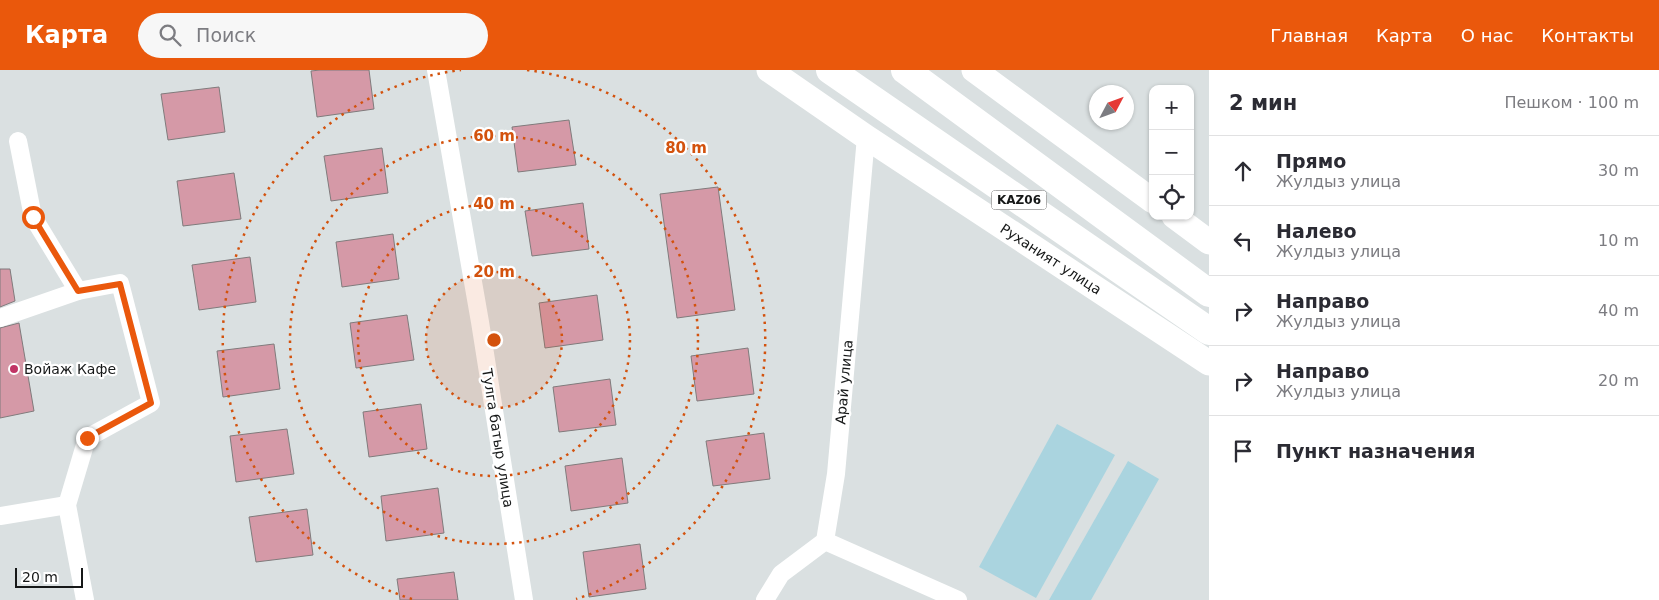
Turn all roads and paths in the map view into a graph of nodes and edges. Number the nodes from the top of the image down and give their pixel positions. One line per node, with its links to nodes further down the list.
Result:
1 (436, 70): 20 (street, Тулга батыр улица)
2 (769, 70): 6 (main road, Руханият улица)
3 (830, 70): 14 (highway, KАZ06)
4 (905, 70): 12 (highway, KАZ06)
5 (974, 70): 8 (main road)
6 (866, 137): 15 (main road, Руханият улица); 18 (street, Арай улица)
7 (18, 141): 11 (street)
8 (1149, 198)
9 (1179, 220): 10 (main road)
10 (1209, 242)
11 (78, 291): 13 (street); 16 (street)
12 (1209, 292)
13 (0, 318)
14 (1209, 331)
15 (1209, 363)
16 (67, 505): 17 (street); 19 (street)
17 (0, 516)
18 (826, 540): 21 (street); 22 (street)
19 (85, 600)
20 (524, 600)
21 (765, 600)
22 (958, 600)

